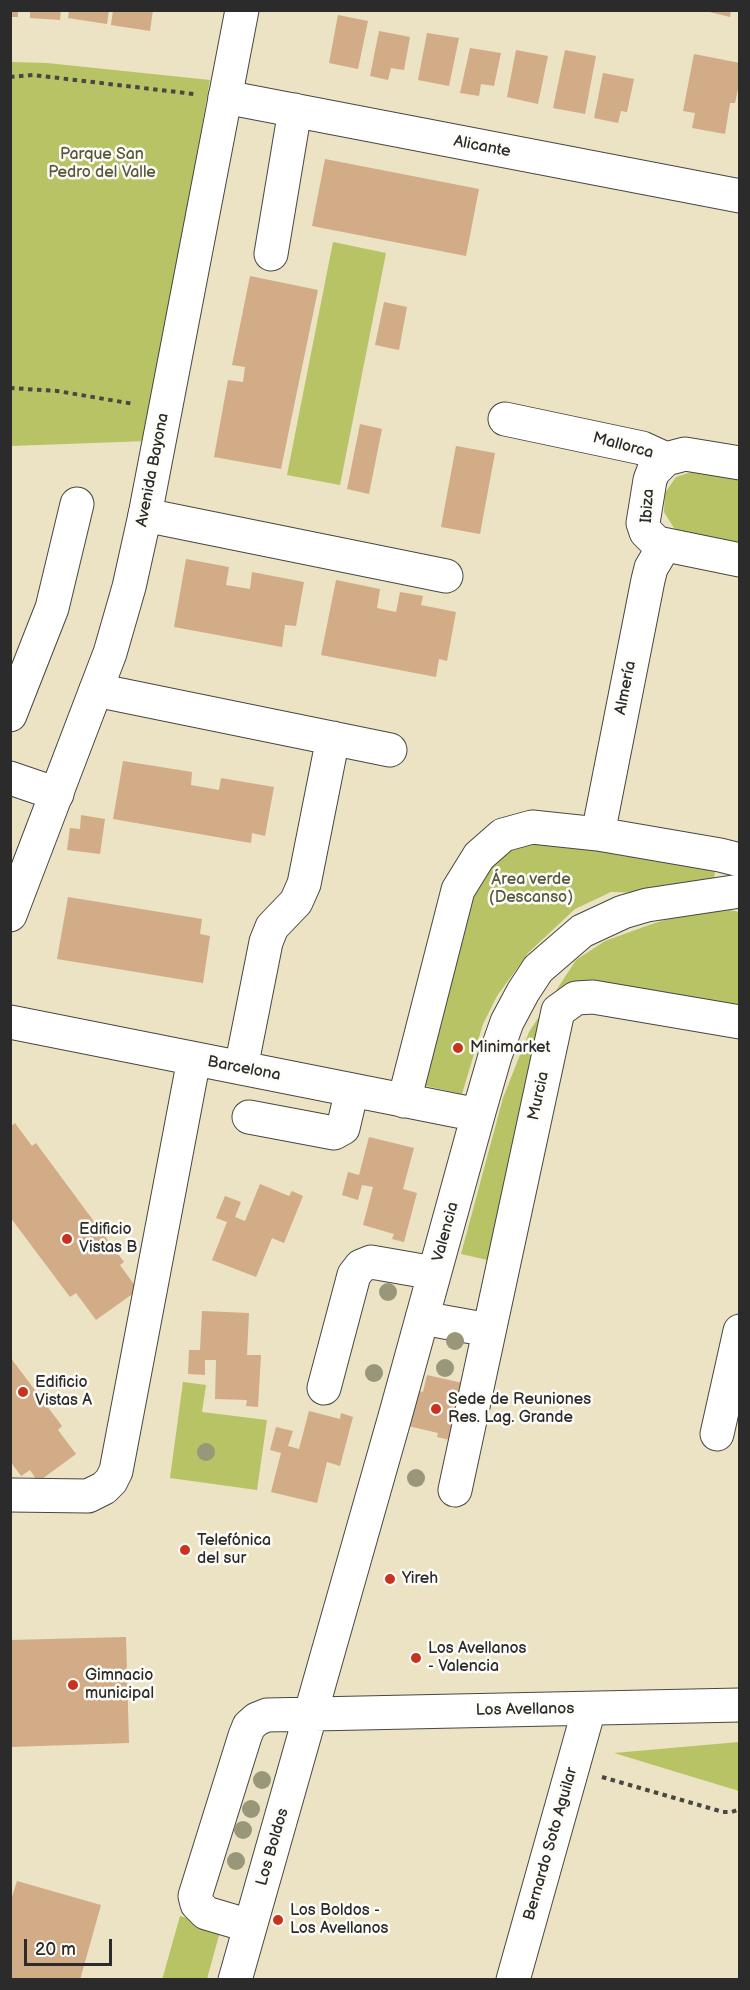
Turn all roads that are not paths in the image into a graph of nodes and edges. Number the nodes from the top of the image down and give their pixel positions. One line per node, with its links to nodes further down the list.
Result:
1 (242, 10): 2 (street, Avenida Bayona)
2 (225, 97): 3 (street, Alicante); 10 (street, Avenida Bayona)
3 (295, 110): 4 (street, Alicante); 5 (street)
4 (740, 196)
5 (271, 254)
6 (505, 419): 7 (street, Mallorca)
7 (666, 459): 8 (street, Mallorca); 11 (street, Ibiza)
8 (740, 463)
9 (77, 504): 15 (street)
10 (145, 515): 13 (street); 14 (street, Avenida Bayona)
11 (664, 546): 12 (street, Ibiza); 20 (street, Almería)
12 (740, 560)
13 (446, 576)
14 (96, 690): 16 (street); 19 (street, Avenida Bayona)
15 (10, 715)
16 (333, 738): 17 (street); 27 (street)
17 (390, 750)
18 (10, 778): 19 (street)
19 (57, 794): 23 (street, Avenida Bayona)
20 (598, 834): 21 (street); 29 (street)
21 (740, 860)
22 (740, 891): 30 (street, Valencia)
23 (10, 915)
24 (10, 1022): 26 (street, Barcelona)
25 (740, 1022): 34 (street, Murcia)
26 (194, 1059): 27 (street, Barcelona); 39 (street)
27 (241, 1068): 28 (street, Barcelona)
28 (352, 1090): 29 (street, Barcelona); 31 (street)
29 (404, 1101): 30 (street, Barcelona)
30 (478, 1115): 32 (street, Valencia)
31 (249, 1117)
32 (434, 1273): 33 (street, Valencia); 36 (street)
33 (422, 1318): 34 (street); 42 (street, Valencia)
34 (489, 1330): 38 (street, Murcia)
35 (740, 1330): 37 (street)
36 (324, 1388)
37 (717, 1434)
38 (455, 1490)
39 (10, 1495)
40 (740, 1705): 41 (street, Los Avellanos)
41 (590, 1708): 42 (street, Los Avellanos); 45 (street, Bernardo Soto Aguilar)
42 (310, 1715): 43 (street, Los Boldos); 43 (street, Los Avellanos)
43 (250, 1926): 44 (street, Los Boldos)
44 (235, 1980)
45 (513, 1980)

